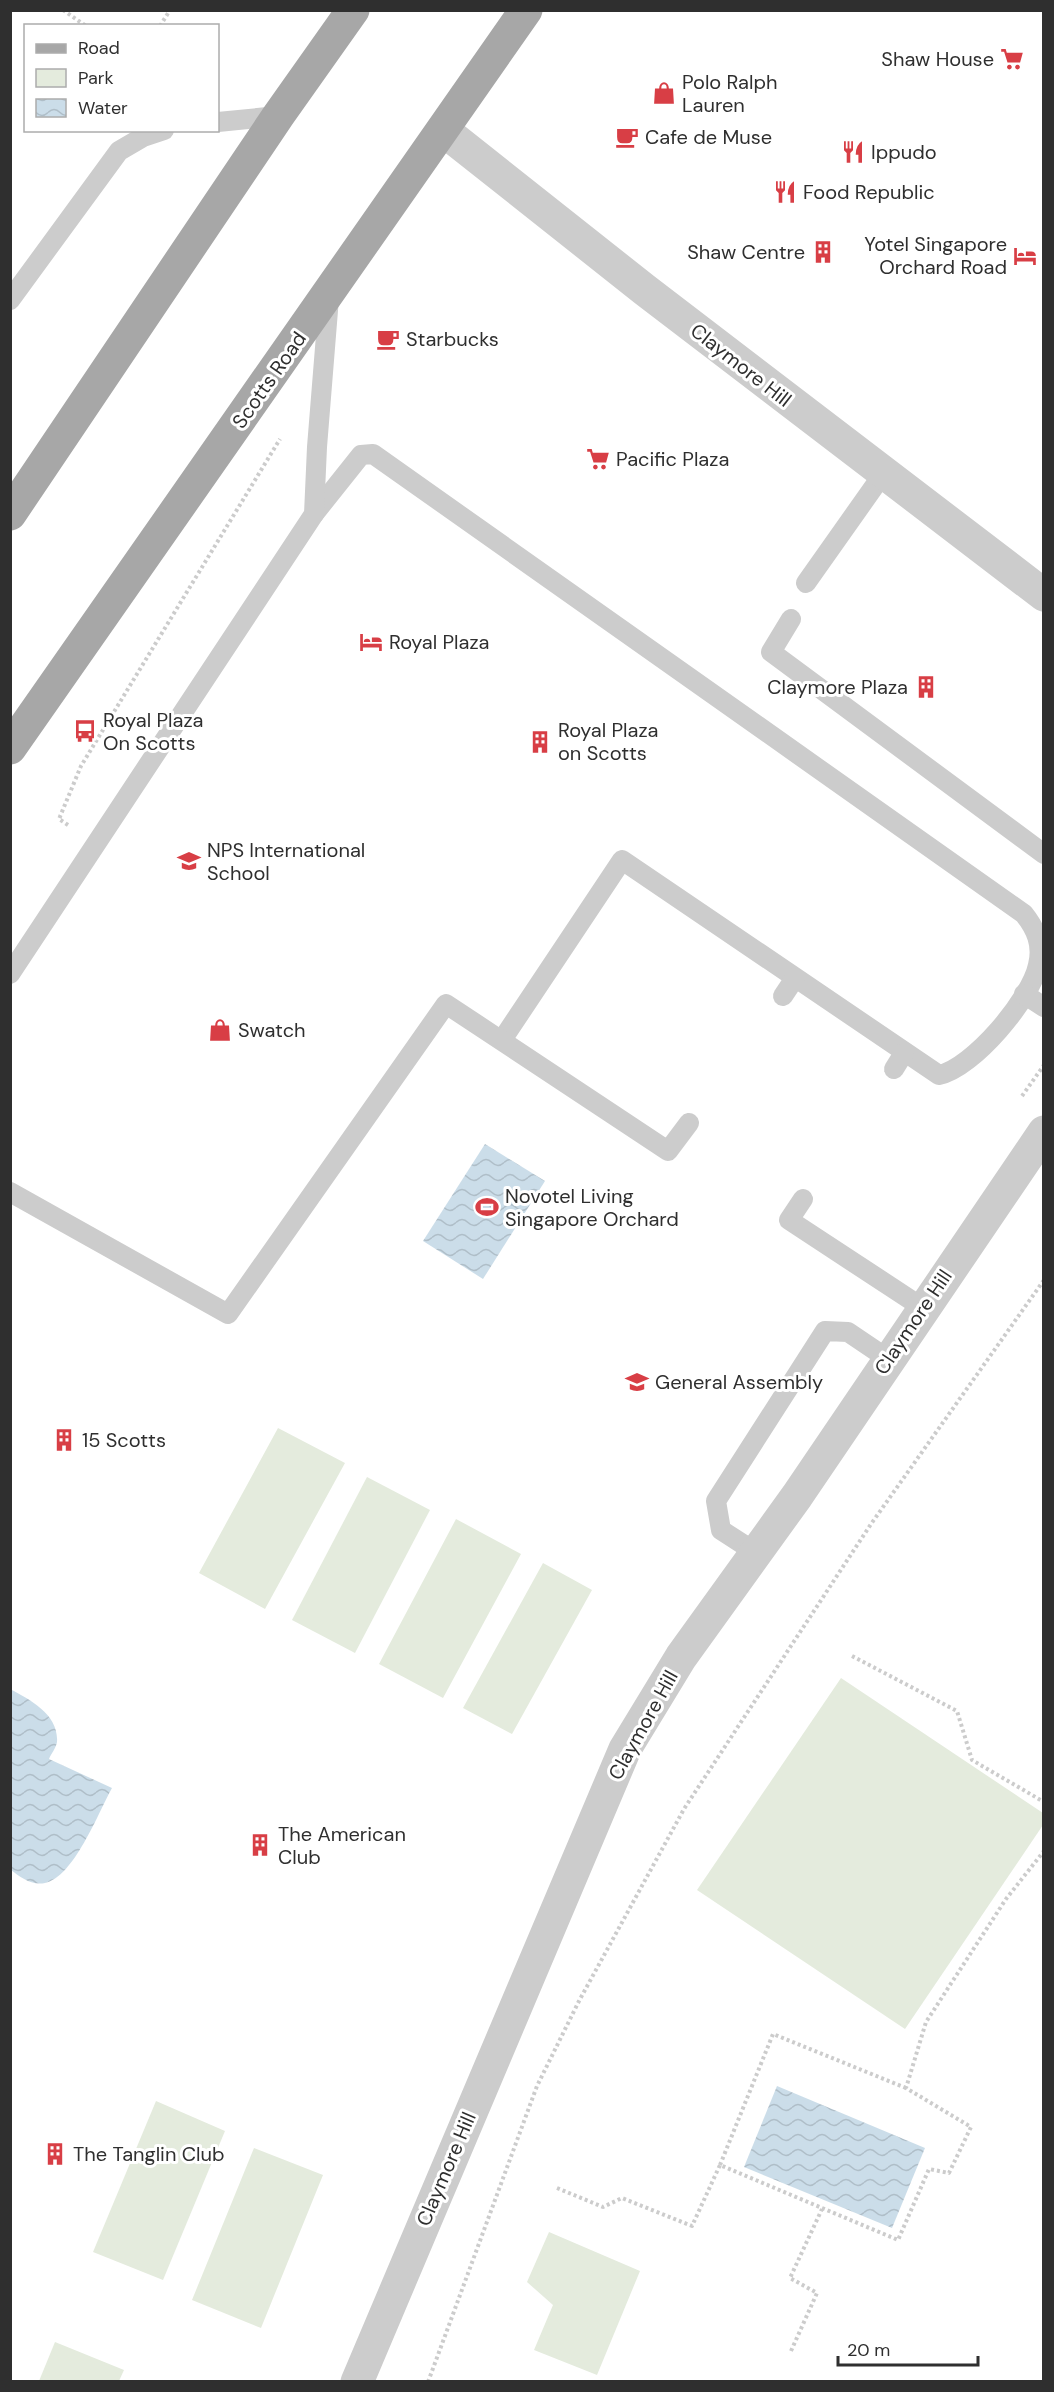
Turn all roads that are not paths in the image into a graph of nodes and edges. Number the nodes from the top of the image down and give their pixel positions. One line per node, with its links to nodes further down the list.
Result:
1 (353, 10): 3 (main road)
2 (526, 10): 5 (main road, Scotts Road)
3 (278, 116): 4 (lane); 10 (main road)
4 (219, 122)
5 (443, 130): 7 (main road, Scotts Road); 9 (street, Claymore Hill)
6 (157, 132): 8 (lane)
7 (330, 295): 11 (lane); 15 (main road, Scotts Road)
8 (10, 300)
9 (883, 474): 12 (lane); 13 (street, Claymore Hill)
10 (10, 514)
11 (315, 514): 17 (lane); 19 (lane)
12 (806, 583)
13 (1044, 595)
14 (791, 619): 16 (lane)
15 (10, 748)
16 (1044, 854)
17 (10, 974)
18 (795, 978): 19 (lane); 20 (lane); 22 (lane)
19 (1024, 994): 21 (lane)
20 (783, 996)
21 (1044, 1007)
22 (502, 1040): 23 (lane); 27 (lane)
23 (689, 1124)
24 (1044, 1132): 26 (street, Claymore Hill)
25 (1044, 1167): 26 (street)
26 (1013, 1177): 29 (street, Claymore Hill)
27 (10, 1192)
28 (803, 1199): 29 (lane)
29 (923, 1308): 30 (street, Claymore Hill)
30 (888, 1359): 31 (street, Claymore Hill); 31 (lane)
31 (754, 1552): 32 (street, Claymore Hill)
32 (357, 2382)

